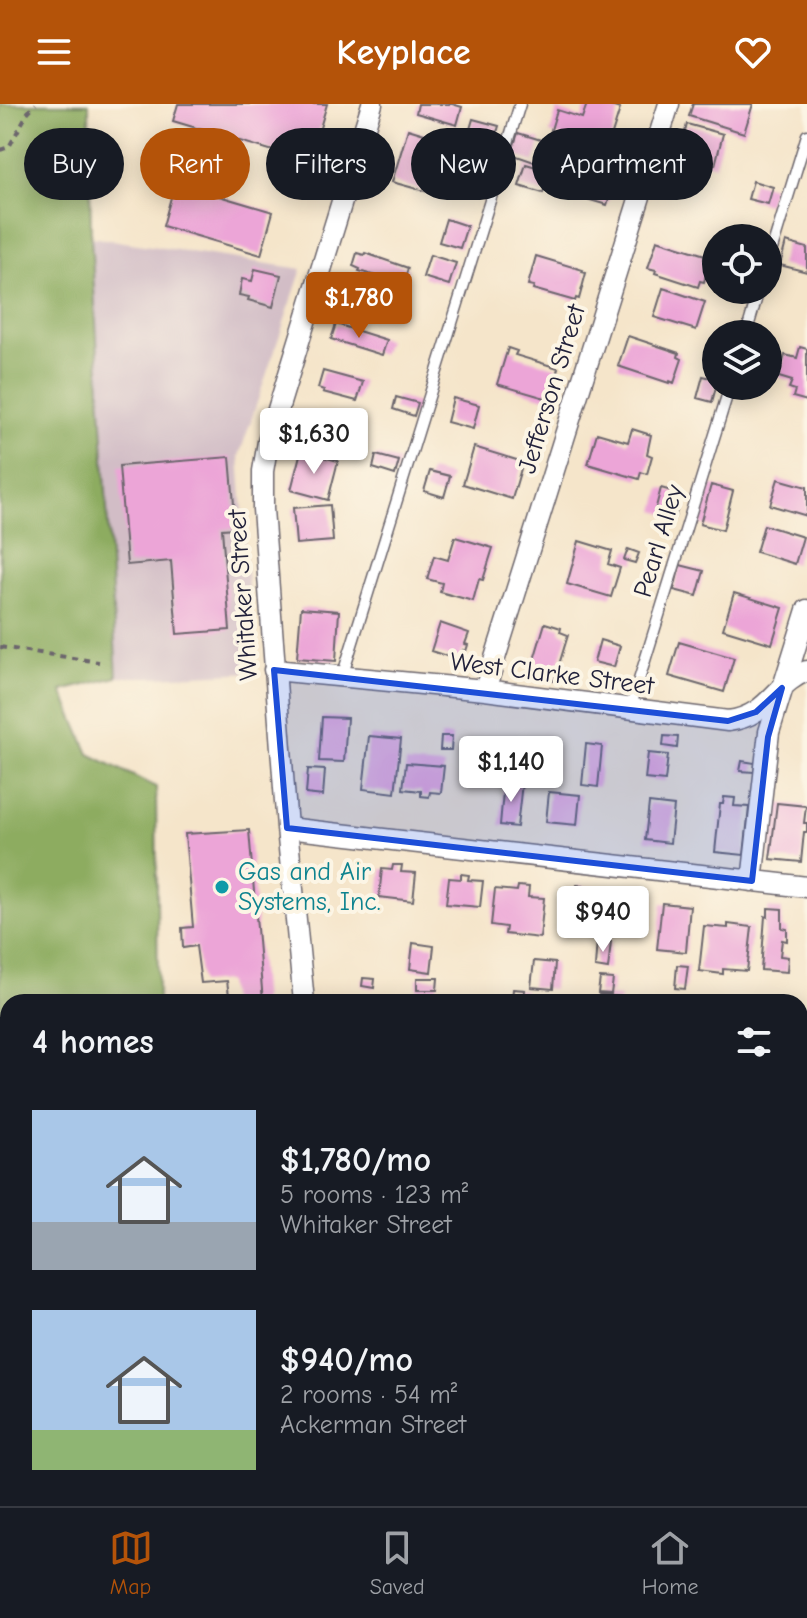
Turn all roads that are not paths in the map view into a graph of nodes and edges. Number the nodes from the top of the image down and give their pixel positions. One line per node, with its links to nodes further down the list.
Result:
1 (372, 104): 8 (street, Whitaker Street)
2 (520, 104): 10 (lane)
3 (669, 104): 12 (street, Jefferson Street)
4 (807, 135): 5 (lane)
5 (780, 224)
6 (726, 400): 13 (lane, Pearl Alley)
7 (807, 610): 11 (street)
8 (274, 670): 10 (street, West Clarke Street); 14 (street, Whitaker Street)
9 (807, 671): 11 (street, West Clarke Street)
10 (342, 677): 12 (street, West Clarke Street)
11 (782, 688): 13 (street, West Clarke Street); 15 (street)
12 (485, 690): 13 (street, West Clarke Street)
13 (630, 709)
14 (287, 828): 15 (street); 17 (street, Whitaker Street)
15 (752, 881): 16 (street)
16 (807, 887)
17 (303, 994)

